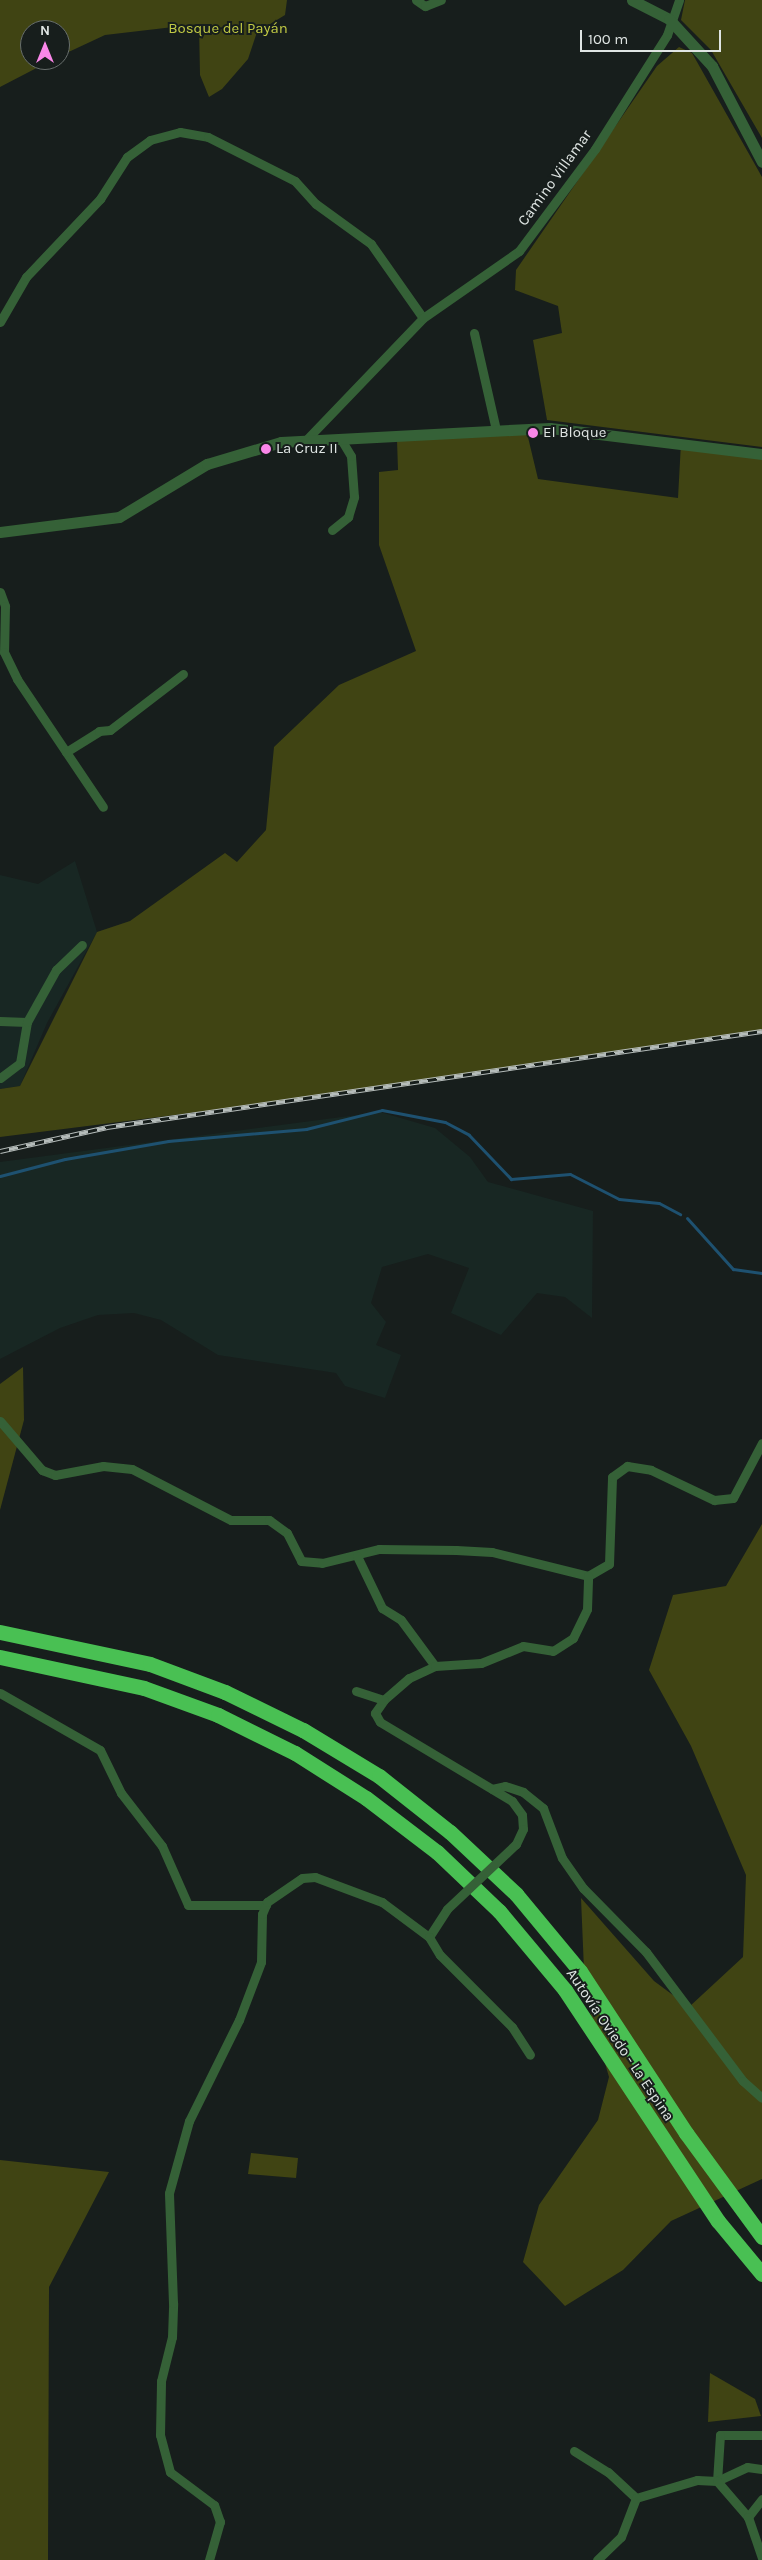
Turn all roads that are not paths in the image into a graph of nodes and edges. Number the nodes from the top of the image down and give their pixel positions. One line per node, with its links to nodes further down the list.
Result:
1 (416, 0): 2 (street)
2 (441, 0)
3 (632, 0): 5 (street)
4 (679, 0): 5 (street, Camino Villamar)
5 (669, 19): 6 (street); 8 (street, Camino Villamar)
6 (762, 162)
7 (1, 316): 8 (street)
8 (423, 318): 12 (street, Camino Villamar)
9 (474, 333): 10 (street)
10 (496, 430): 11 (street); 13 (street)
11 (340, 438): 12 (street); 14 (street)
12 (306, 440): 15 (street)
13 (762, 454)
14 (332, 530)
15 (0, 532)
16 (0, 592): 18 (street)
17 (183, 674): 18 (street)
18 (66, 752): 19 (street)
19 (103, 807)
20 (82, 945): 22 (street)
21 (0, 1021): 22 (street)
22 (27, 1022): 23 (street)
23 (0, 1078)
24 (0, 1421): 26 (street)
25 (762, 1443): 27 (street)
26 (357, 1556): 27 (street); 30 (street)
27 (588, 1576): 30 (street)
28 (0, 1632): 39 (highway, Autovía Oviedo - La Espina)
29 (0, 1657): 40 (highway, Autovía Oviedo - La Espina)
30 (435, 1666): 33 (street)
31 (356, 1691): 33 (street)
32 (0, 1693): 35 (street)
33 (384, 1700): 34 (street)
34 (492, 1789): 36 (street, bridge); 38 (street)
35 (266, 1905): 36 (street); 49 (street)
36 (429, 1937): 37 (street)
37 (530, 2056)
38 (762, 2098)
39 (762, 2237)
40 (762, 2274)
41 (762, 2435): 44 (street)
42 (574, 2451): 45 (street)
43 (762, 2469): 44 (street)
44 (717, 2481): 45 (street); 47 (street)
45 (636, 2498): 50 (street)
46 (762, 2499): 47 (street)
47 (748, 2516): 48 (street)
48 (762, 2558)
49 (209, 2560)
50 (597, 2560)

